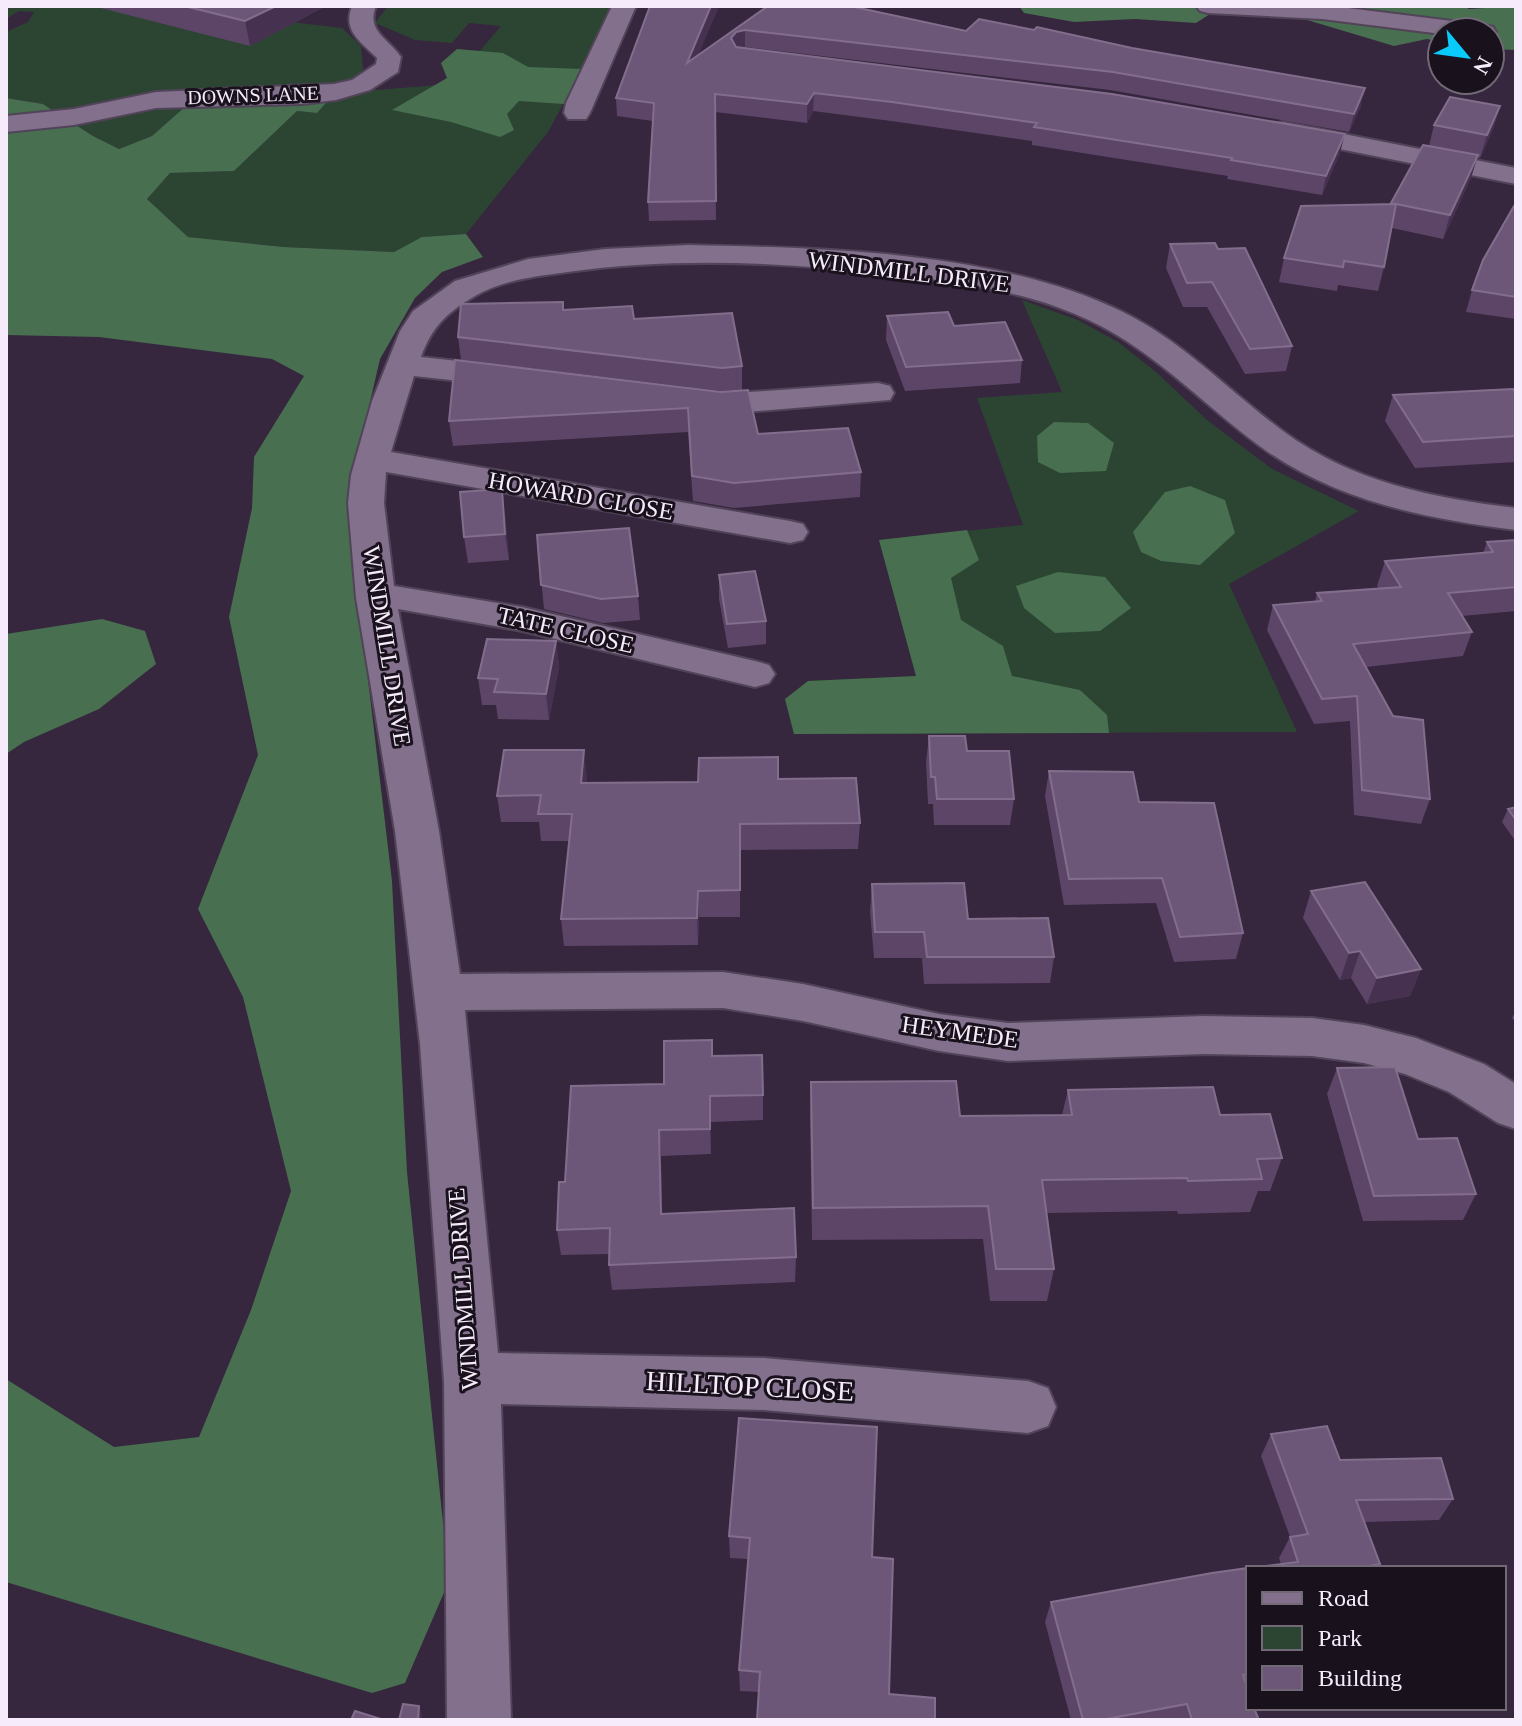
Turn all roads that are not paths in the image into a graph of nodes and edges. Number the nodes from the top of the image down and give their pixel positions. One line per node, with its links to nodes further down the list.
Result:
1 (364, 6): 6 (street, DOWNS LANE)
2 (624, 6): 7 (street)
3 (1208, 6): 4 (street)
4 (1426, 25)
5 (38, 96): 6 (street, DOWNS LANE)
6 (131, 104): 8 (street, DOWNS LANE)
7 (577, 113)
8 (6, 124)
9 (1257, 125): 10 (street)
10 (1516, 176)
11 (402, 365): 12 (street); 15 (street, WINDMILL DRIVE); 16 (street, WINDMILL DRIVE)
12 (540, 381)
13 (878, 393): 14 (street)
14 (662, 396)
15 (371, 460): 17 (street, HOWARD CLOSE); 18 (street, WINDMILL DRIVE)
16 (1516, 519)
17 (790, 532)
18 (375, 598): 19 (street, TATE CLOSE); 20 (street, WINDMILL DRIVE)
19 (755, 674)
20 (439, 993): 21 (street, HEYMEDE); 22 (street, WINDMILL DRIVE)
21 (1516, 1109)
22 (472, 1378): 23 (street, HILLTOP CLOSE); 24 (street, WINDMILL DRIVE)
23 (1028, 1407)
24 (479, 1720)

